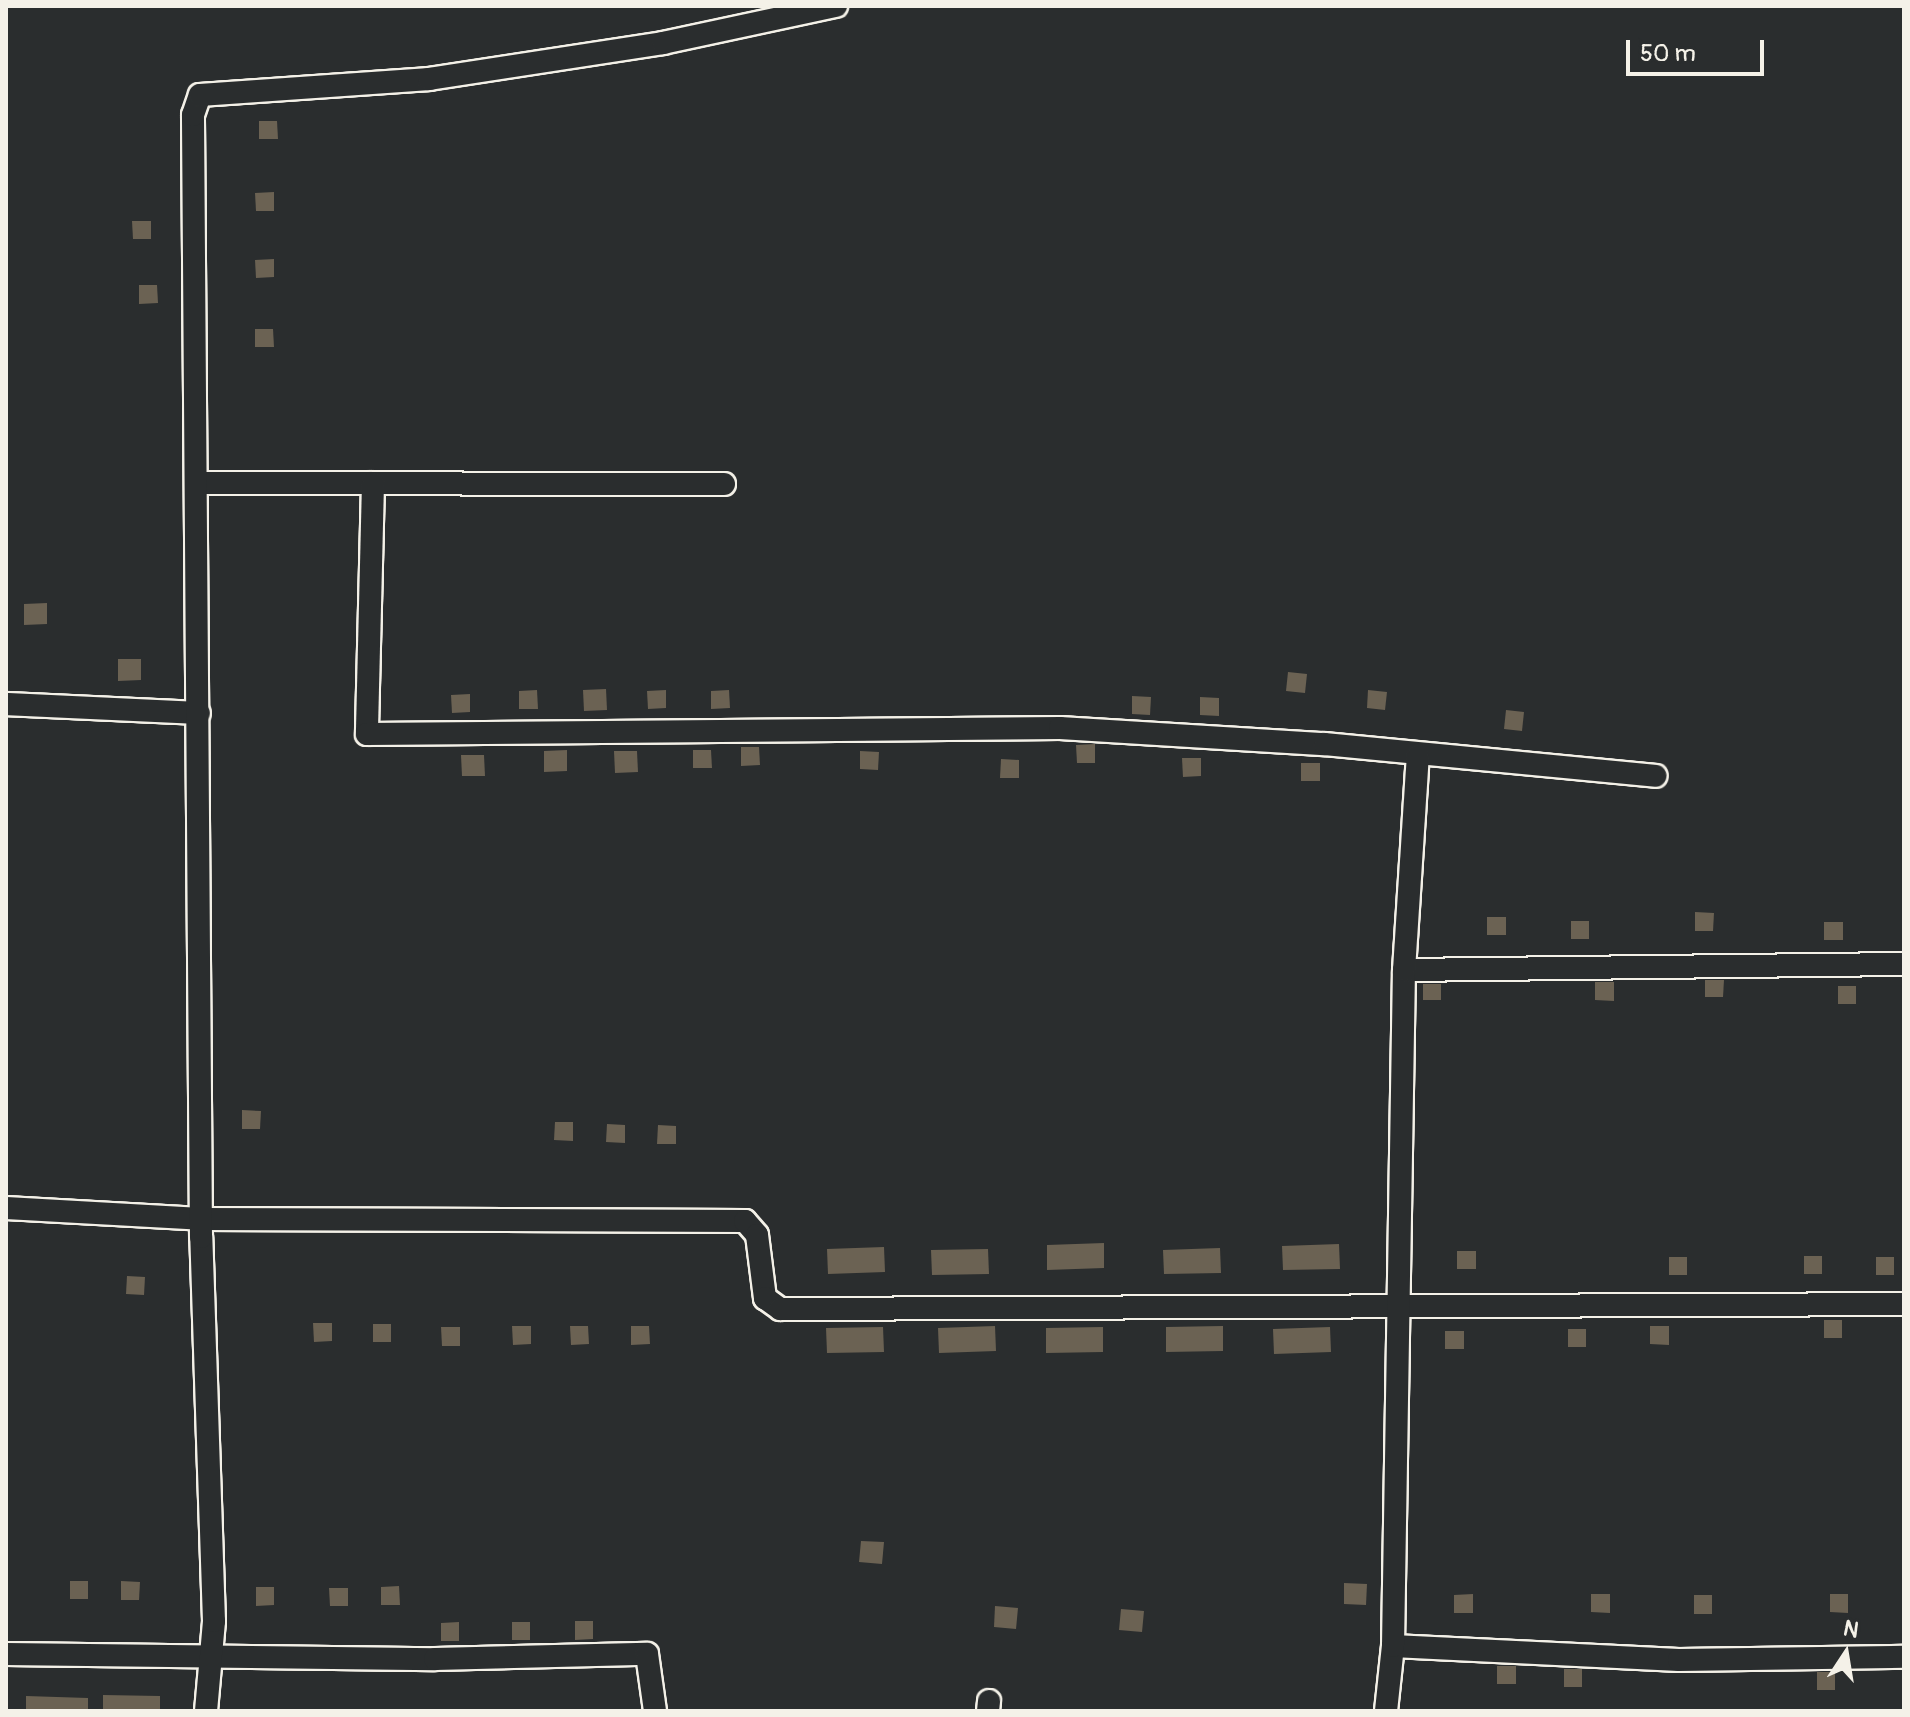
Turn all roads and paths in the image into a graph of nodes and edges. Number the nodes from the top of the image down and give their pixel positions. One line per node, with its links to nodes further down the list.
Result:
1 (836, 6): 2 (street)
2 (197, 483): 3 (street); 6 (street)
3 (373, 483): 4 (street); 7 (street)
4 (724, 484)
5 (6, 704): 6 (street)
6 (199, 713): 12 (street)
7 (1418, 755): 8 (street); 10 (street)
8 (1655, 776)
9 (1904, 964): 10 (street)
10 (1404, 970): 14 (street)
11 (6, 1208): 12 (street)
12 (201, 1219): 14 (street); 18 (street)
13 (1904, 1304): 14 (street)
14 (1400, 1310): 15 (street)
15 (1393, 1646): 17 (street); 21 (street)
16 (6, 1654): 18 (street)
17 (1904, 1657)
18 (210, 1659): 19 (street); 20 (street)
19 (206, 1711)
20 (655, 1711)
21 (1386, 1711)

